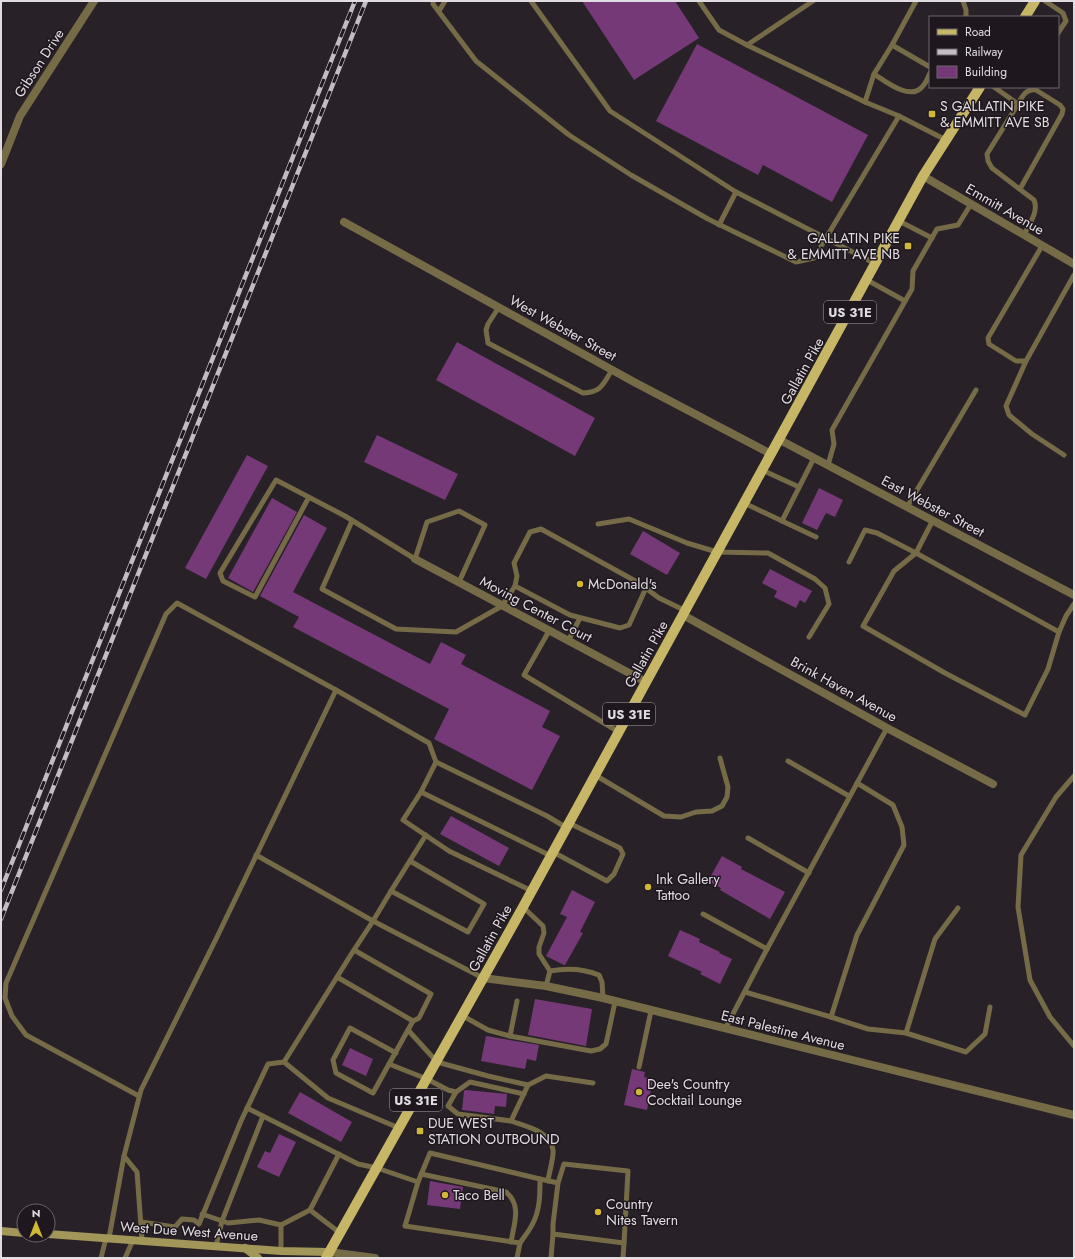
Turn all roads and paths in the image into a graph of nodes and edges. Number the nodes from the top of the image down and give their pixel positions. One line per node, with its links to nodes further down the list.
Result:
1 (94, 1): 26 (street, Gibson Drive)
2 (433, 1): 11 (lane)
3 (445, 1): 11 (lane)
4 (531, 1): 29 (lane)
5 (699, 1): 15 (lane)
6 (813, 1): 15 (lane)
7 (916, 1): 16 (lane)
8 (963, 1): 12 (lane)
9 (1035, 1): 13 (main road)
10 (1045, 1): 14 (lane)
11 (439, 11): 33 (lane)
12 (966, 16)
13 (1026, 16)
14 (1059, 32)
15 (747, 45): 22 (lane)
16 (892, 45): 17 (lane); 18 (lane)
17 (929, 65)
18 (874, 74): 19 (lane); 22 (lane)
19 (929, 75)
20 (979, 88): 25 (main road, Gallatin Pike / US 31E)
21 (995, 88): 23 (lane)
22 (866, 102): 24 (lane)
23 (1018, 104): 28 (lane); 28 (lane)
24 (899, 116): 25 (lane); 35 (lane)
25 (946, 140): 27 (main road, Gallatin Pike / US 31E)
26 (1, 164)
27 (923, 176): 30 (street, Emmitt Avenue); 31 (main road, Gallatin Pike / US 31E)
28 (1020, 189): 34 (lane)
29 (736, 192): 33 (lane); 35 (lane)
30 (971, 204): 34 (street, Emmitt Avenue); 36 (lane)
31 (899, 221): 36 (lane); 38 (main road, Gallatin Pike / US 31E)
32 (344, 222): 43 (street, West Webster Street)
33 (719, 225): 35 (lane)
34 (1024, 235): 37 (street, Emmitt Avenue)
35 (825, 238): 38 (lane)
36 (932, 238): 42 (lane)
37 (1042, 246): 39 (street, Emmitt Avenue); 44 (lane)
38 (876, 264): 41 (main road, Gallatin Pike / US 31E)
39 (1074, 264)
40 (1074, 275): 44 (lane)
41 (867, 280): 42 (lane); 47 (main road, Gallatin Pike / US 31E)
42 (905, 301): 51 (lane)
43 (499, 307): 45 (street, West Webster Street); 45 (lane)
44 (1026, 361): 49 (lane)
45 (612, 370): 48 (street, West Webster Street)
46 (976, 390): 56 (lane)
47 (780, 440): 48 (main road, Gallatin Pike / US 31E); 50 (street, East Webster Street)
48 (771, 454): 52 (main road, Gallatin Pike / US 31E)
49 (1064, 455)
50 (814, 458): 51 (street, East Webster Street); 53 (lane)
51 (828, 465): 56 (street, East Webster Street)
52 (762, 470): 53 (lane); 55 (main road, Gallatin Pike / US 31E)
53 (799, 487): 59 (lane)
54 (309, 497): 54 (lane); 58 (lane)
55 (744, 503): 59 (lane); 62 (main road, Gallatin Pike / US 31E)
56 (907, 507): 57 (street, East Webster Street)
57 (932, 520): 63 (lane); 69 (street, East Webster Street)
58 (352, 521): 64 (lane); 71 (lane)
59 (782, 521): 61 (lane)
60 (598, 524): 62 (lane)
61 (816, 537)
62 (717, 552): 72 (main road, Gallatin Pike / US 31E); 76 (lane)
63 (916, 552): 65 (lane); 75 (lane); 75 (lane)
64 (415, 559): 66 (street, Moving Center Court); 66 (lane)
65 (849, 562)
66 (459, 582): 71 (street, Moving Center Court)
67 (516, 586): 68 (lane); 71 (lane); 73 (lane)
68 (646, 588): 72 (lane); 73 (lane)
69 (1074, 595)
70 (1074, 604): 75 (lane)
71 (502, 606): 74 (street, Moving Center Court)
72 (685, 613): 78 (main road, Gallatin Pike / US 31E); 80 (street, Brink Haven Avenue)
73 (580, 618): 77 (lane)
74 (549, 630): 77 (street, Moving Center Court); 81 (lane)
75 (1060, 632)
76 (809, 637)
77 (568, 641): 78 (street, Moving Center Court)
78 (646, 682): 81 (main road, Gallatin Pike / US 31E)
79 (336, 690): 84 (lane); 95 (lane); 134 (lane)
80 (887, 728): 87 (lane); 88 (street, Brink Haven Avenue)
81 (619, 732): 85 (main road, Gallatin Pike / US 31E)
82 (720, 758): 85 (lane)
83 (788, 761): 90 (lane)
84 (436, 762): 89 (lane); 91 (lane)
85 (596, 775): 91 (main road, Gallatin Pike / US 31E)
86 (1074, 776): 123 (lane)
87 (857, 783): 90 (lane); 117 (lane)
88 (993, 784)
89 (421, 792): 92 (lane); 94 (lane)
90 (849, 796): 97 (lane)
91 (568, 825): 94 (main road, Gallatin Pike / US 31E); 94 (lane)
92 (426, 835): 96 (lane); 99 (lane)
93 (748, 838): 97 (lane)
94 (552, 854): 99 (main road, Gallatin Pike / US 31E)
95 (256, 855): 103 (lane); 134 (lane)
96 (410, 861): 98 (lane); 98 (lane)
97 (809, 873): 104 (lane)
98 (391, 891): 103 (lane)
99 (532, 891): 100 (main road, Gallatin Pike / US 31E)
100 (523, 907): 106 (lane); 108 (main road, Gallatin Pike / US 31E)
101 (958, 908): 121 (lane)
102 (703, 914): 104 (lane)
103 (374, 921): 105 (lane); 108 (lane)
104 (767, 949): 110 (lane)
105 (354, 950): 107 (lane); 118 (lane)
106 (550, 971): 109 (lane); 111 (lane)
107 (337, 977): 118 (lane); 125 (lane)
108 (483, 978): 109 (street, East Palestine Avenue); 116 (main road, Gallatin Pike / US 31E)
109 (546, 986): 111 (street, East Palestine Avenue)
110 (745, 992): 117 (lane); 119 (lane)
111 (603, 998): 113 (street, East Palestine Avenue)
112 (517, 1000): 122 (lane)
113 (615, 1002): 115 (street, East Palestine Avenue); 122 (lane)
114 (990, 1007): 121 (lane)
115 (651, 1010): 119 (street, East Palestine Avenue); 128 (lane)
116 (463, 1016): 122 (lane); 126 (main road, Gallatin Pike / US 31E)
117 (831, 1017): 121 (lane)
118 (413, 1020): 120 (lane)
119 (725, 1029): 136 (street, East Palestine Avenue)
120 (408, 1030): 124 (lane); 126 (lane)
121 (906, 1033)
122 (510, 1036)
123 (1074, 1046)
124 (396, 1053): 127 (lane); 127 (lane)
125 (284, 1062): 135 (lane); 139 (lane)
126 (437, 1062): 129 (main road, Gallatin Pike / US 31E); 131 (lane)
127 (389, 1064): 129 (lane)
128 (639, 1067)
129 (427, 1079): 132 (lane); 139 (main road, Gallatin Pike / US 31E)
130 (593, 1083): 131 (lane)
131 (528, 1085): 133 (lane)
132 (456, 1092): 133 (lane); 138 (lane)
133 (524, 1094): 138 (lane)
134 (139, 1096): 141 (lane)
135 (247, 1108): 137 (lane); 149 (lane)
136 (1074, 1115)
137 (263, 1116): 140 (lane); 150 (lane)
138 (511, 1121): 145 (lane)
139 (400, 1128): 142 (main road, Gallatin Pike / US 31E)
140 (339, 1154): 142 (lane); 148 (lane)
141 (124, 1156): 151 (lane); 158 (lane)
142 (377, 1168): 146 (lane); 155 (main road, Gallatin Pike / US 31E)
143 (421, 1174): 144 (lane); 146 (lane); 161 (lane)
144 (540, 1179): 145 (lane); 162 (lane)
145 (548, 1181): 147 (lane)
146 (418, 1182): 161 (lane)
147 (558, 1183): 156 (lane); 163 (lane)
148 (310, 1210): 152 (lane); 155 (lane)
149 (202, 1214): 150 (lane); 151 (lane)
150 (222, 1221): 152 (lane); 164 (lane)
151 (141, 1222): 160 (lane)
152 (281, 1225): 166 (lane)
153 (1, 1231): 154 (main road)
154 (16, 1232)
155 (340, 1233): 167 (main road, Gallatin Pike / US 31E)
156 (553, 1234): 163 (lane); 173 (lane)
157 (56, 1235): 158 (main road, West Due West Avenue)
158 (107, 1238): 159 (main road, West Due West Avenue); 168 (lane)
159 (133, 1240): 160 (main road, West Due West Avenue); 169 (lane)
160 (142, 1240): 164 (main road, West Due West Avenue)
161 (511, 1242): 162 (lane)
162 (520, 1243): 172 (lane)
163 (624, 1243): 174 (lane)
164 (216, 1246): 165 (main road, West Due West Avenue)
165 (245, 1248): 166 (main road, West Due West Avenue); 170 (main road)
166 (281, 1251): 167 (main road, West Due West Avenue)
167 (328, 1255): 171 (street)
168 (101, 1258)
169 (125, 1258)
170 (258, 1258)
171 (374, 1258)
172 (517, 1258)
173 (551, 1258)
174 (623, 1258)

